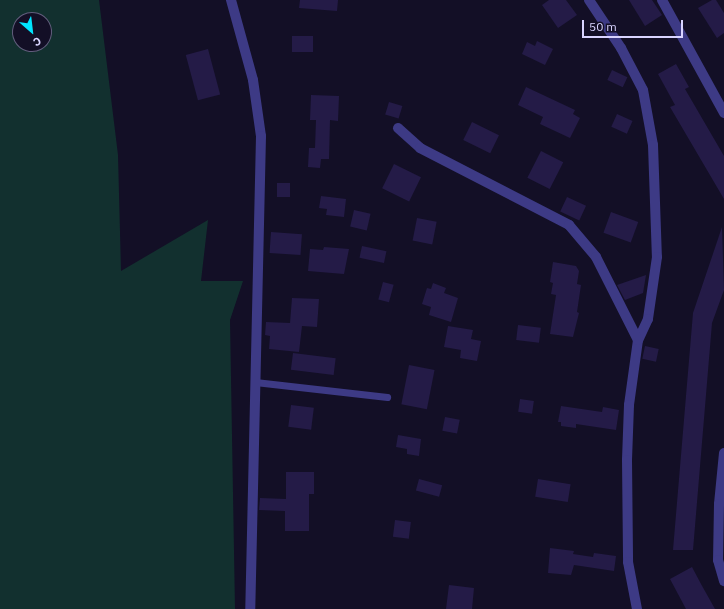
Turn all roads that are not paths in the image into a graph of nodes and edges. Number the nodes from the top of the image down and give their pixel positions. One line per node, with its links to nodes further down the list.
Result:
1 (231, 0): 7 (street)
2 (589, 0): 6 (street)
3 (662, 0): 4 (street)
4 (724, 113)
5 (398, 128): 6 (street)
6 (638, 340): 13 (street)
7 (255, 382): 8 (lane); 12 (street)
8 (387, 397)
9 (724, 453): 10 (street)
10 (721, 549): 11 (street)
11 (724, 580)
12 (250, 609)
13 (637, 609)

